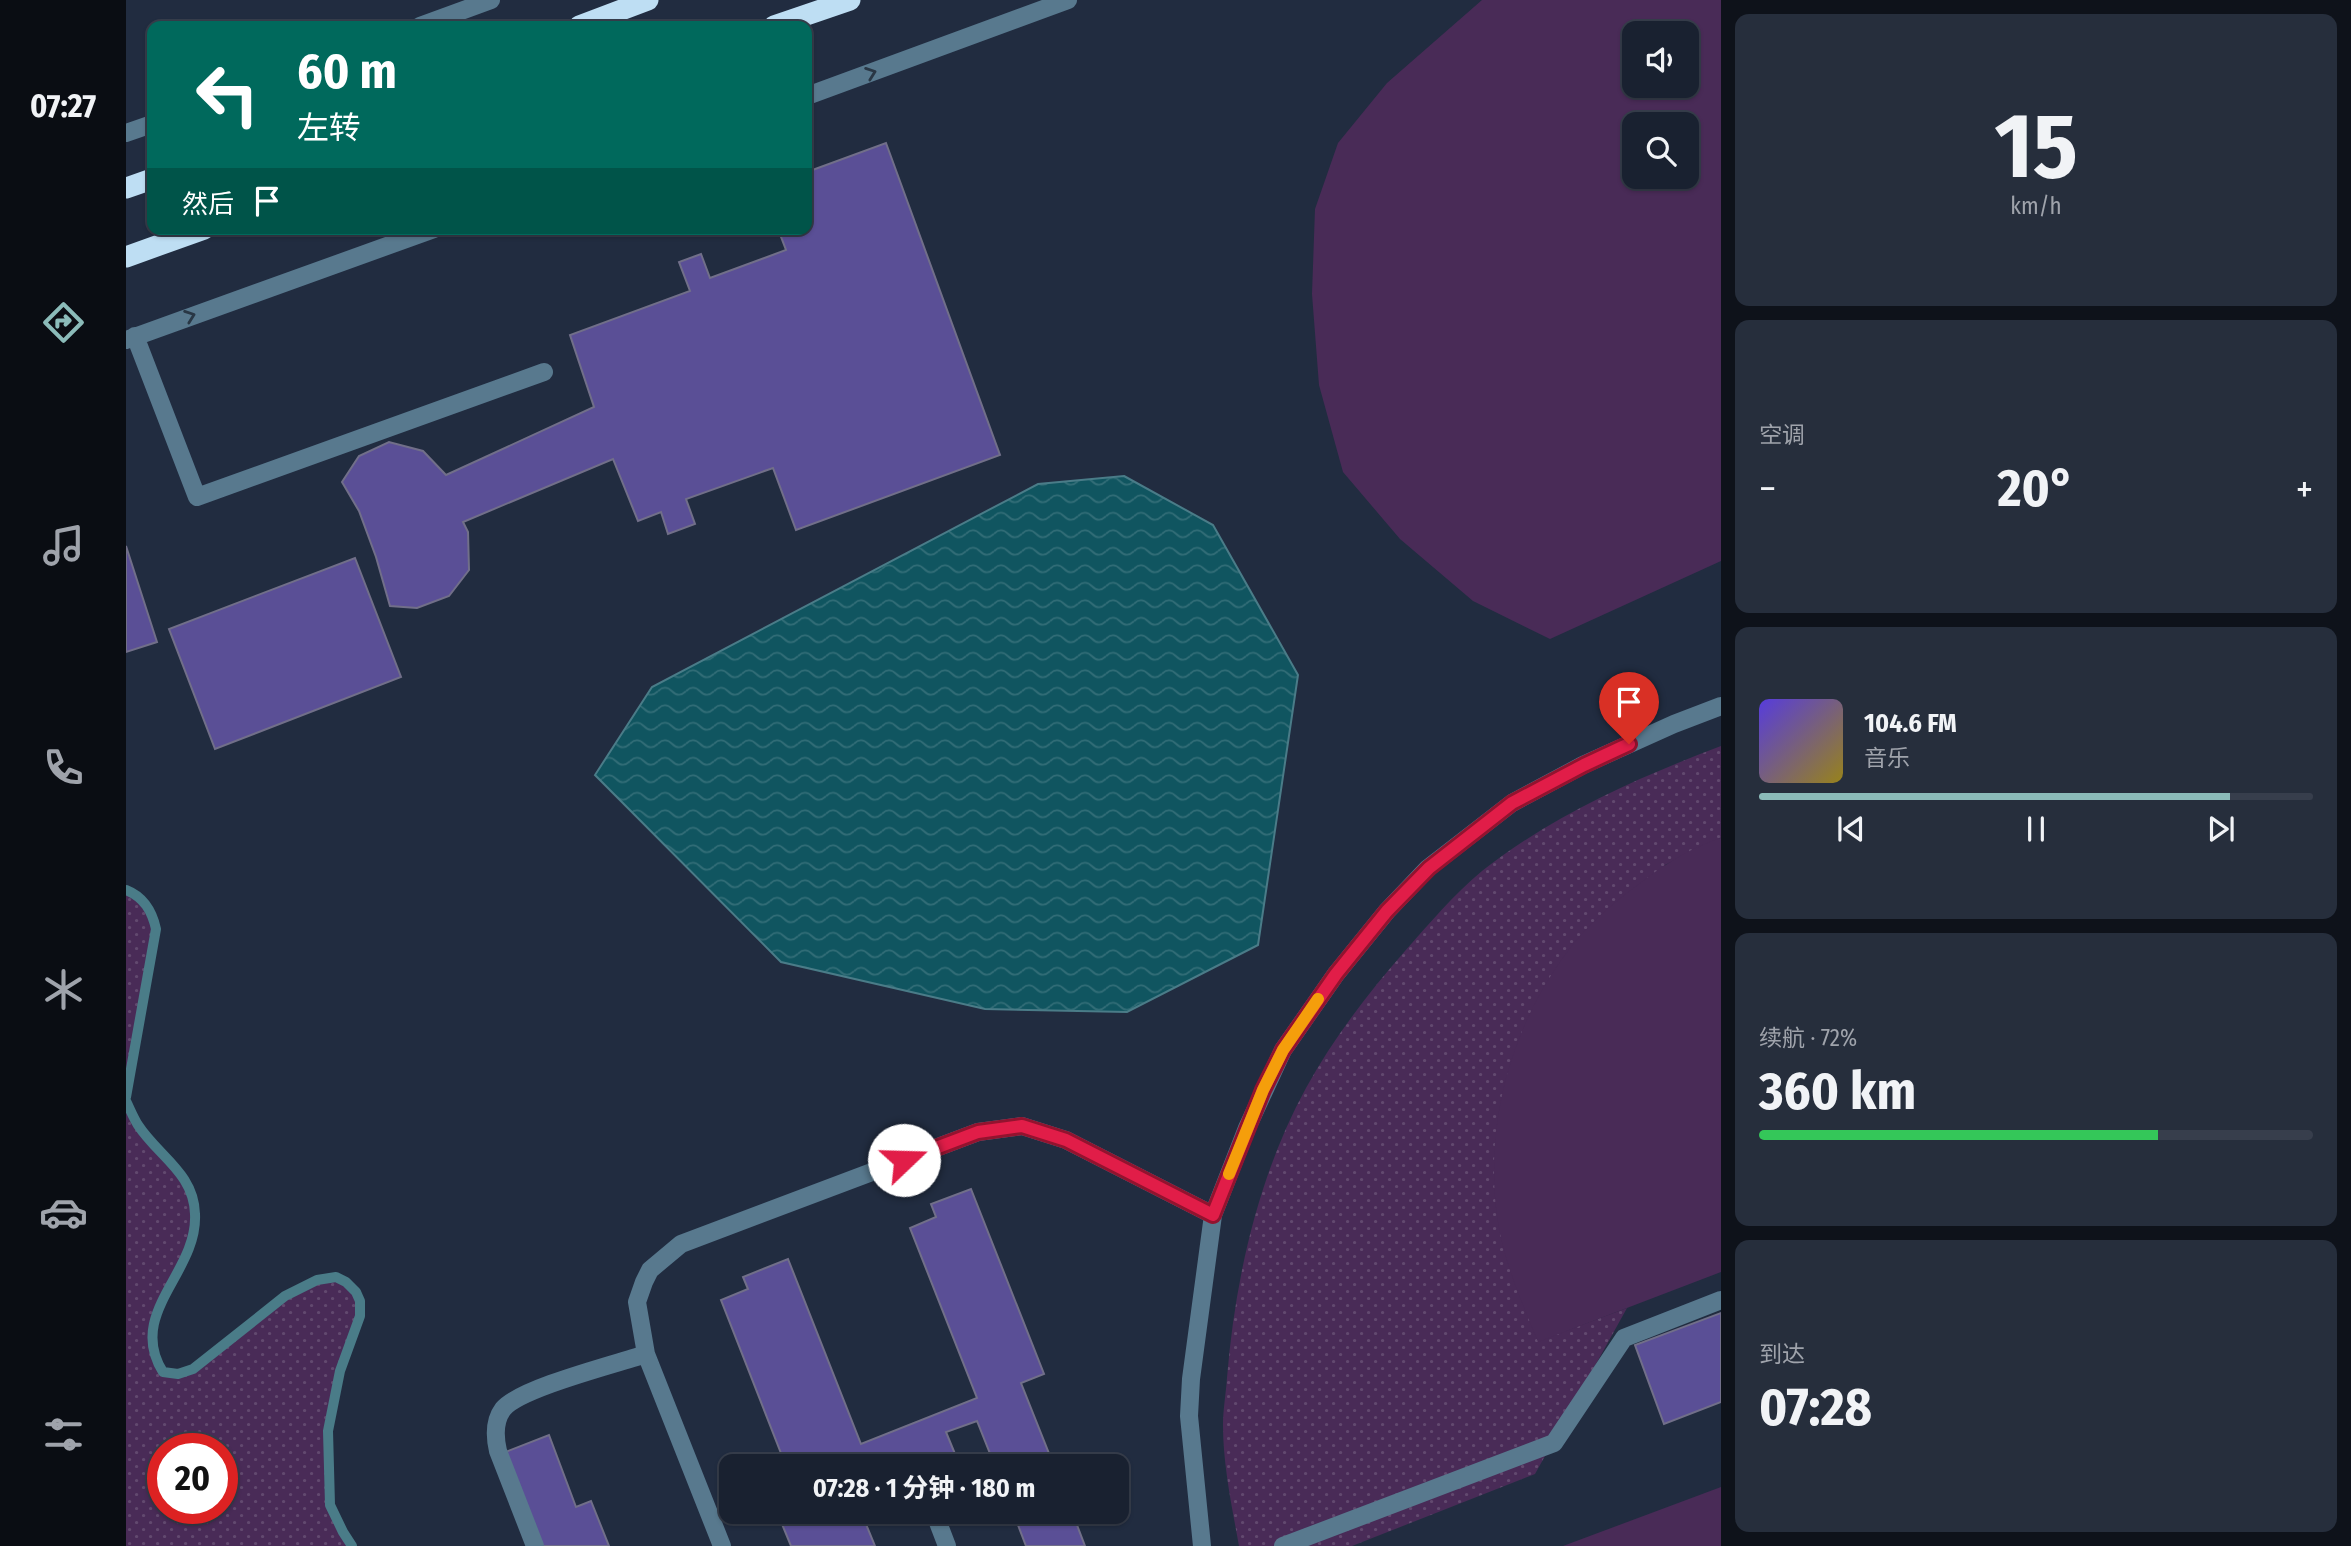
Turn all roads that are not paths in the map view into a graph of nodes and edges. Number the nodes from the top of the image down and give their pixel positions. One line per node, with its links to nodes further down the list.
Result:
1 (491, 0): 5 (street)
2 (648, 0): 6 (highway)
3 (850, 0): 7 (highway)
4 (1068, 0): 8 (street, one-way to 4)
5 (433, 21)
6 (592, 21)
7 (789, 21)
8 (812, 94)
9 (147, 126): 10 (street)
10 (126, 133)
11 (147, 181): 12 (highway)
12 (126, 188)
13 (187, 235): 15 (highway)
14 (417, 235): 16 (street, one-way to 14)
15 (126, 257)
16 (131, 338): 17 (street)
17 (544, 372)
18 (1721, 706): 19 (street)
19 (1213, 1215): 21 (street); 26 (street)
20 (1721, 1300): 27 (street)
21 (646, 1354): 23 (street); 24 (street)
22 (939, 1524): 25 (street)
23 (535, 1546)
24 (722, 1546)
25 (947, 1546)
26 (1202, 1546)
27 (1283, 1546)

